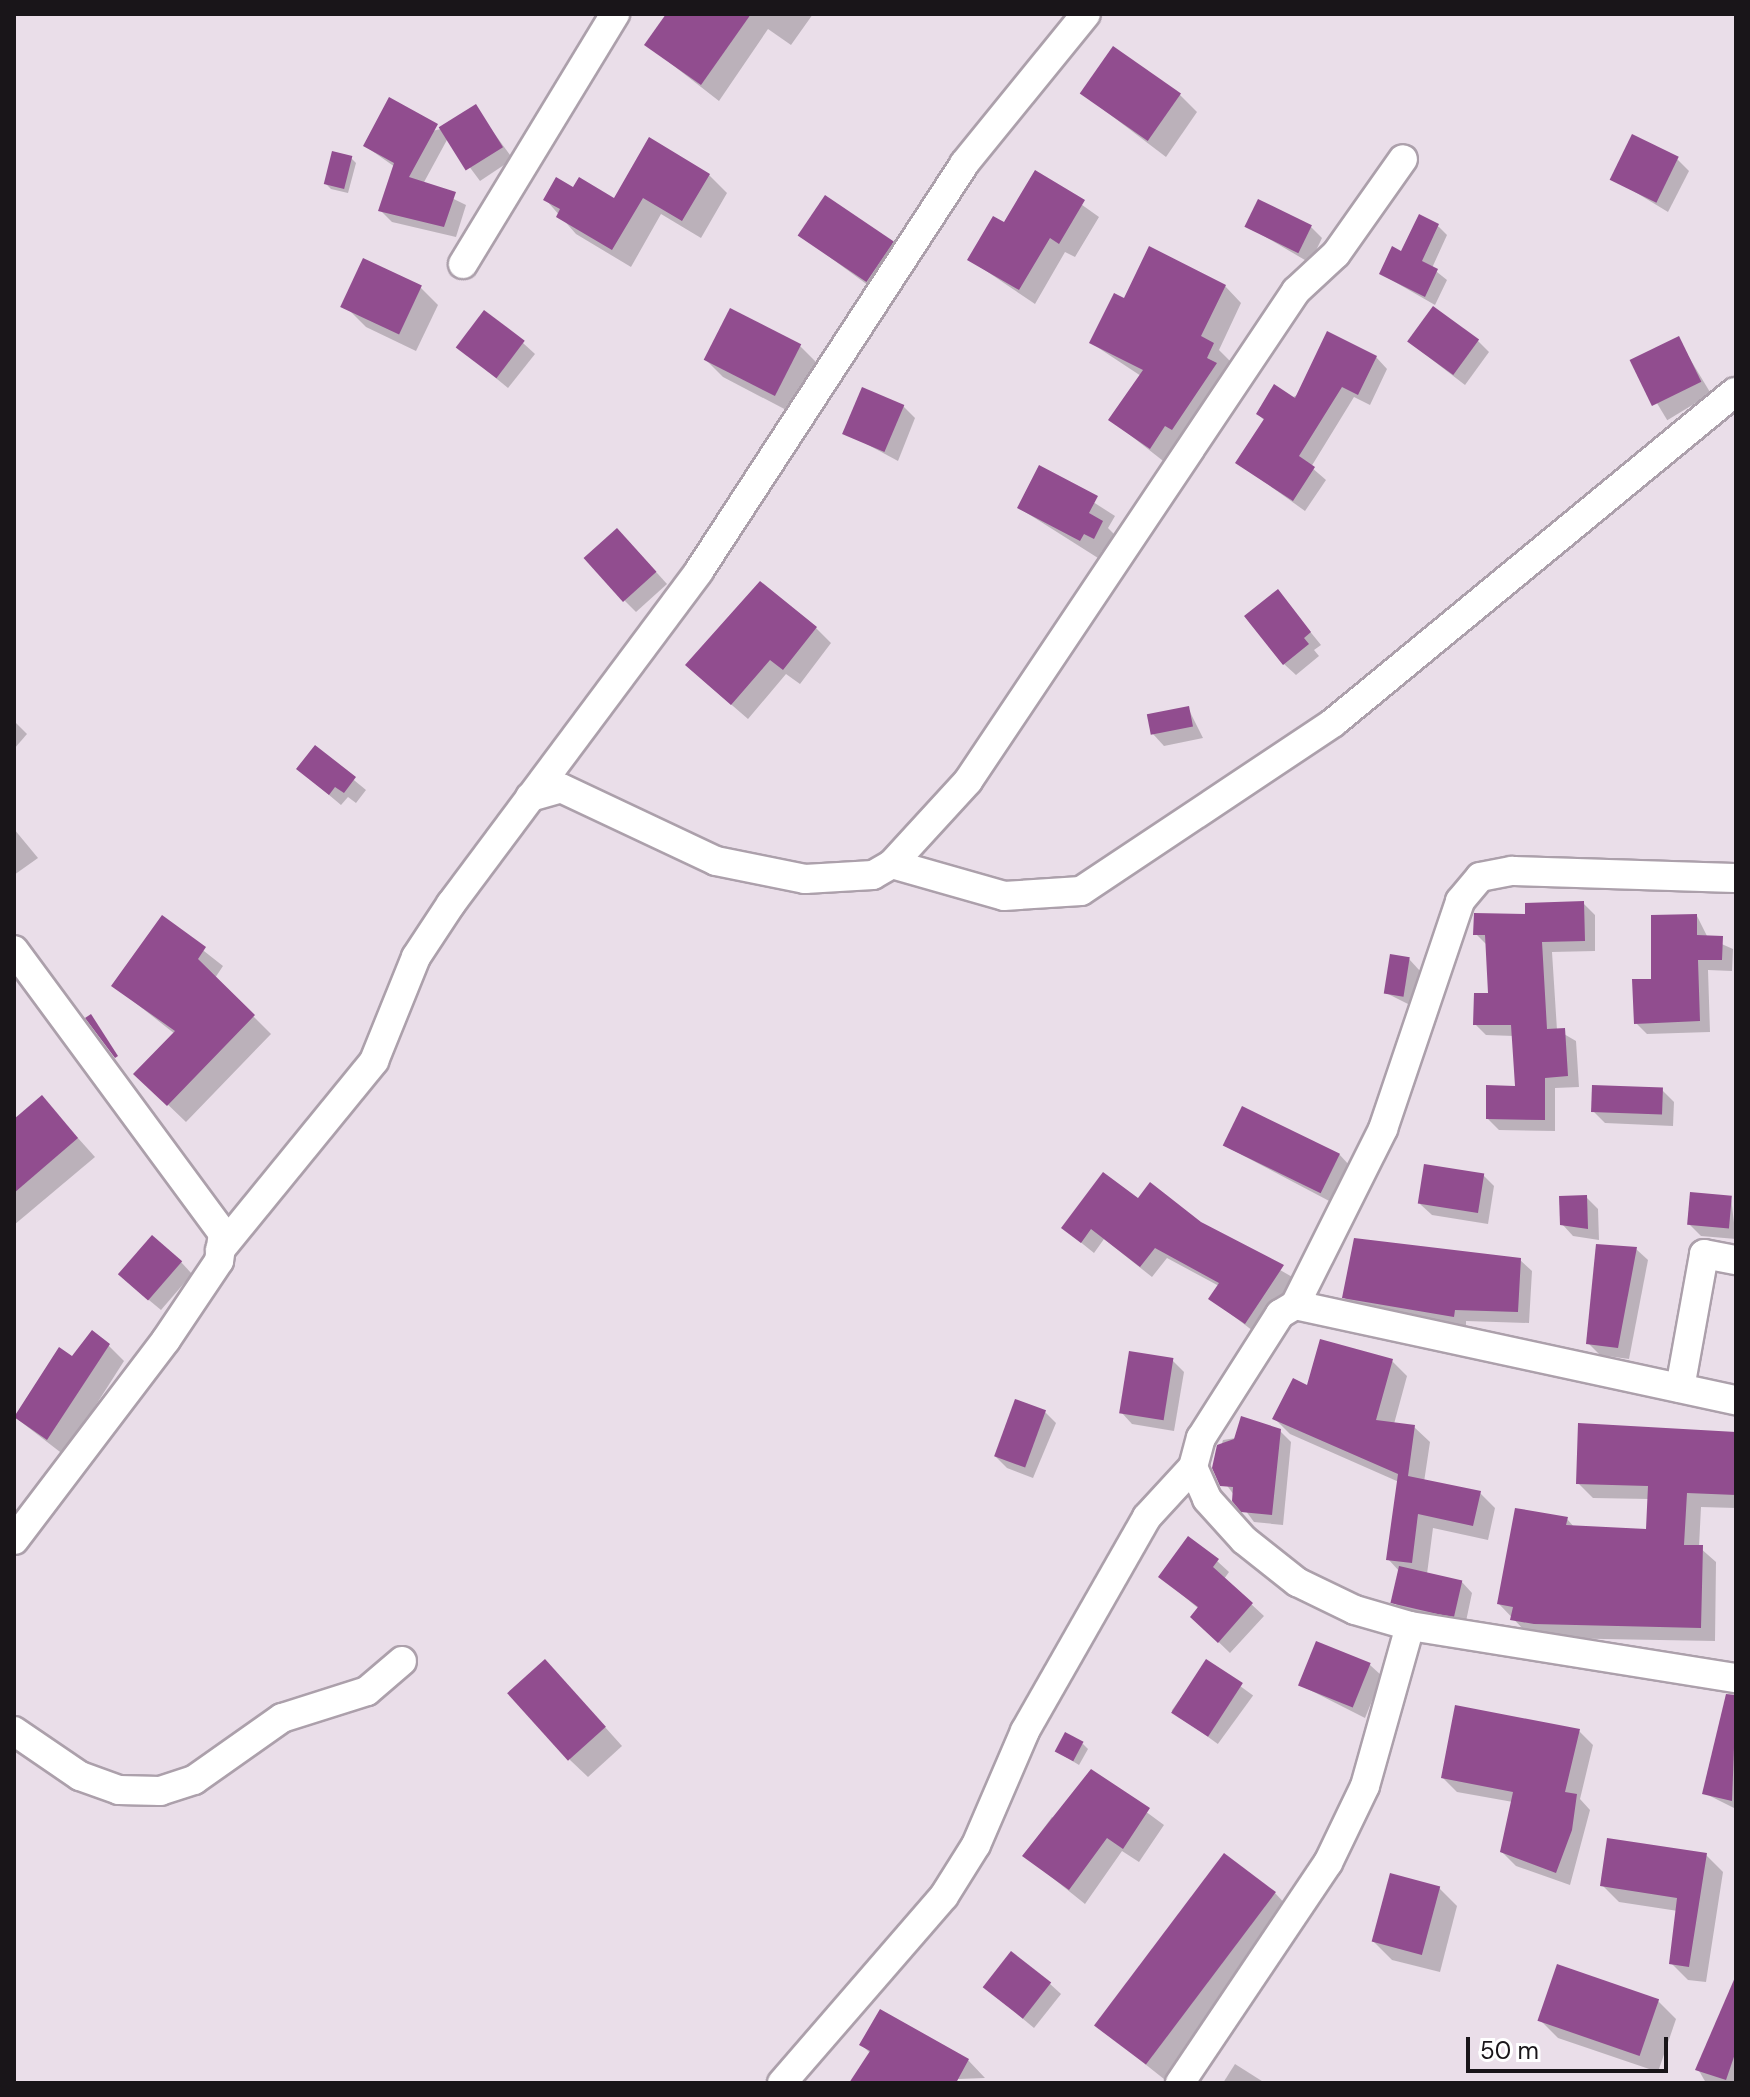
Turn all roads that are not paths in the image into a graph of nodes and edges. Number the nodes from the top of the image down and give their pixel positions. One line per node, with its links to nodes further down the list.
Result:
1 (615, 14): 4 (street)
2 (1086, 14): 6 (street)
3 (1403, 159): 7 (street)
4 (463, 264)
5 (1735, 392): 7 (street)
6 (530, 797): 7 (street); 10 (street)
7 (892, 864)
8 (1736, 878): 12 (street)
9 (14, 950): 10 (street)
10 (220, 1250): 16 (street)
11 (1736, 1260): 13 (street)
12 (1295, 1305): 13 (street); 15 (street)
13 (1680, 1388): 14 (street)
14 (1736, 1400)
15 (1193, 1467): 17 (street); 21 (street)
16 (14, 1540)
17 (1410, 1626): 19 (street); 22 (street)
18 (402, 1661): 20 (street)
19 (1736, 1678)
20 (14, 1731)
21 (782, 2083)
22 (1180, 2083)

